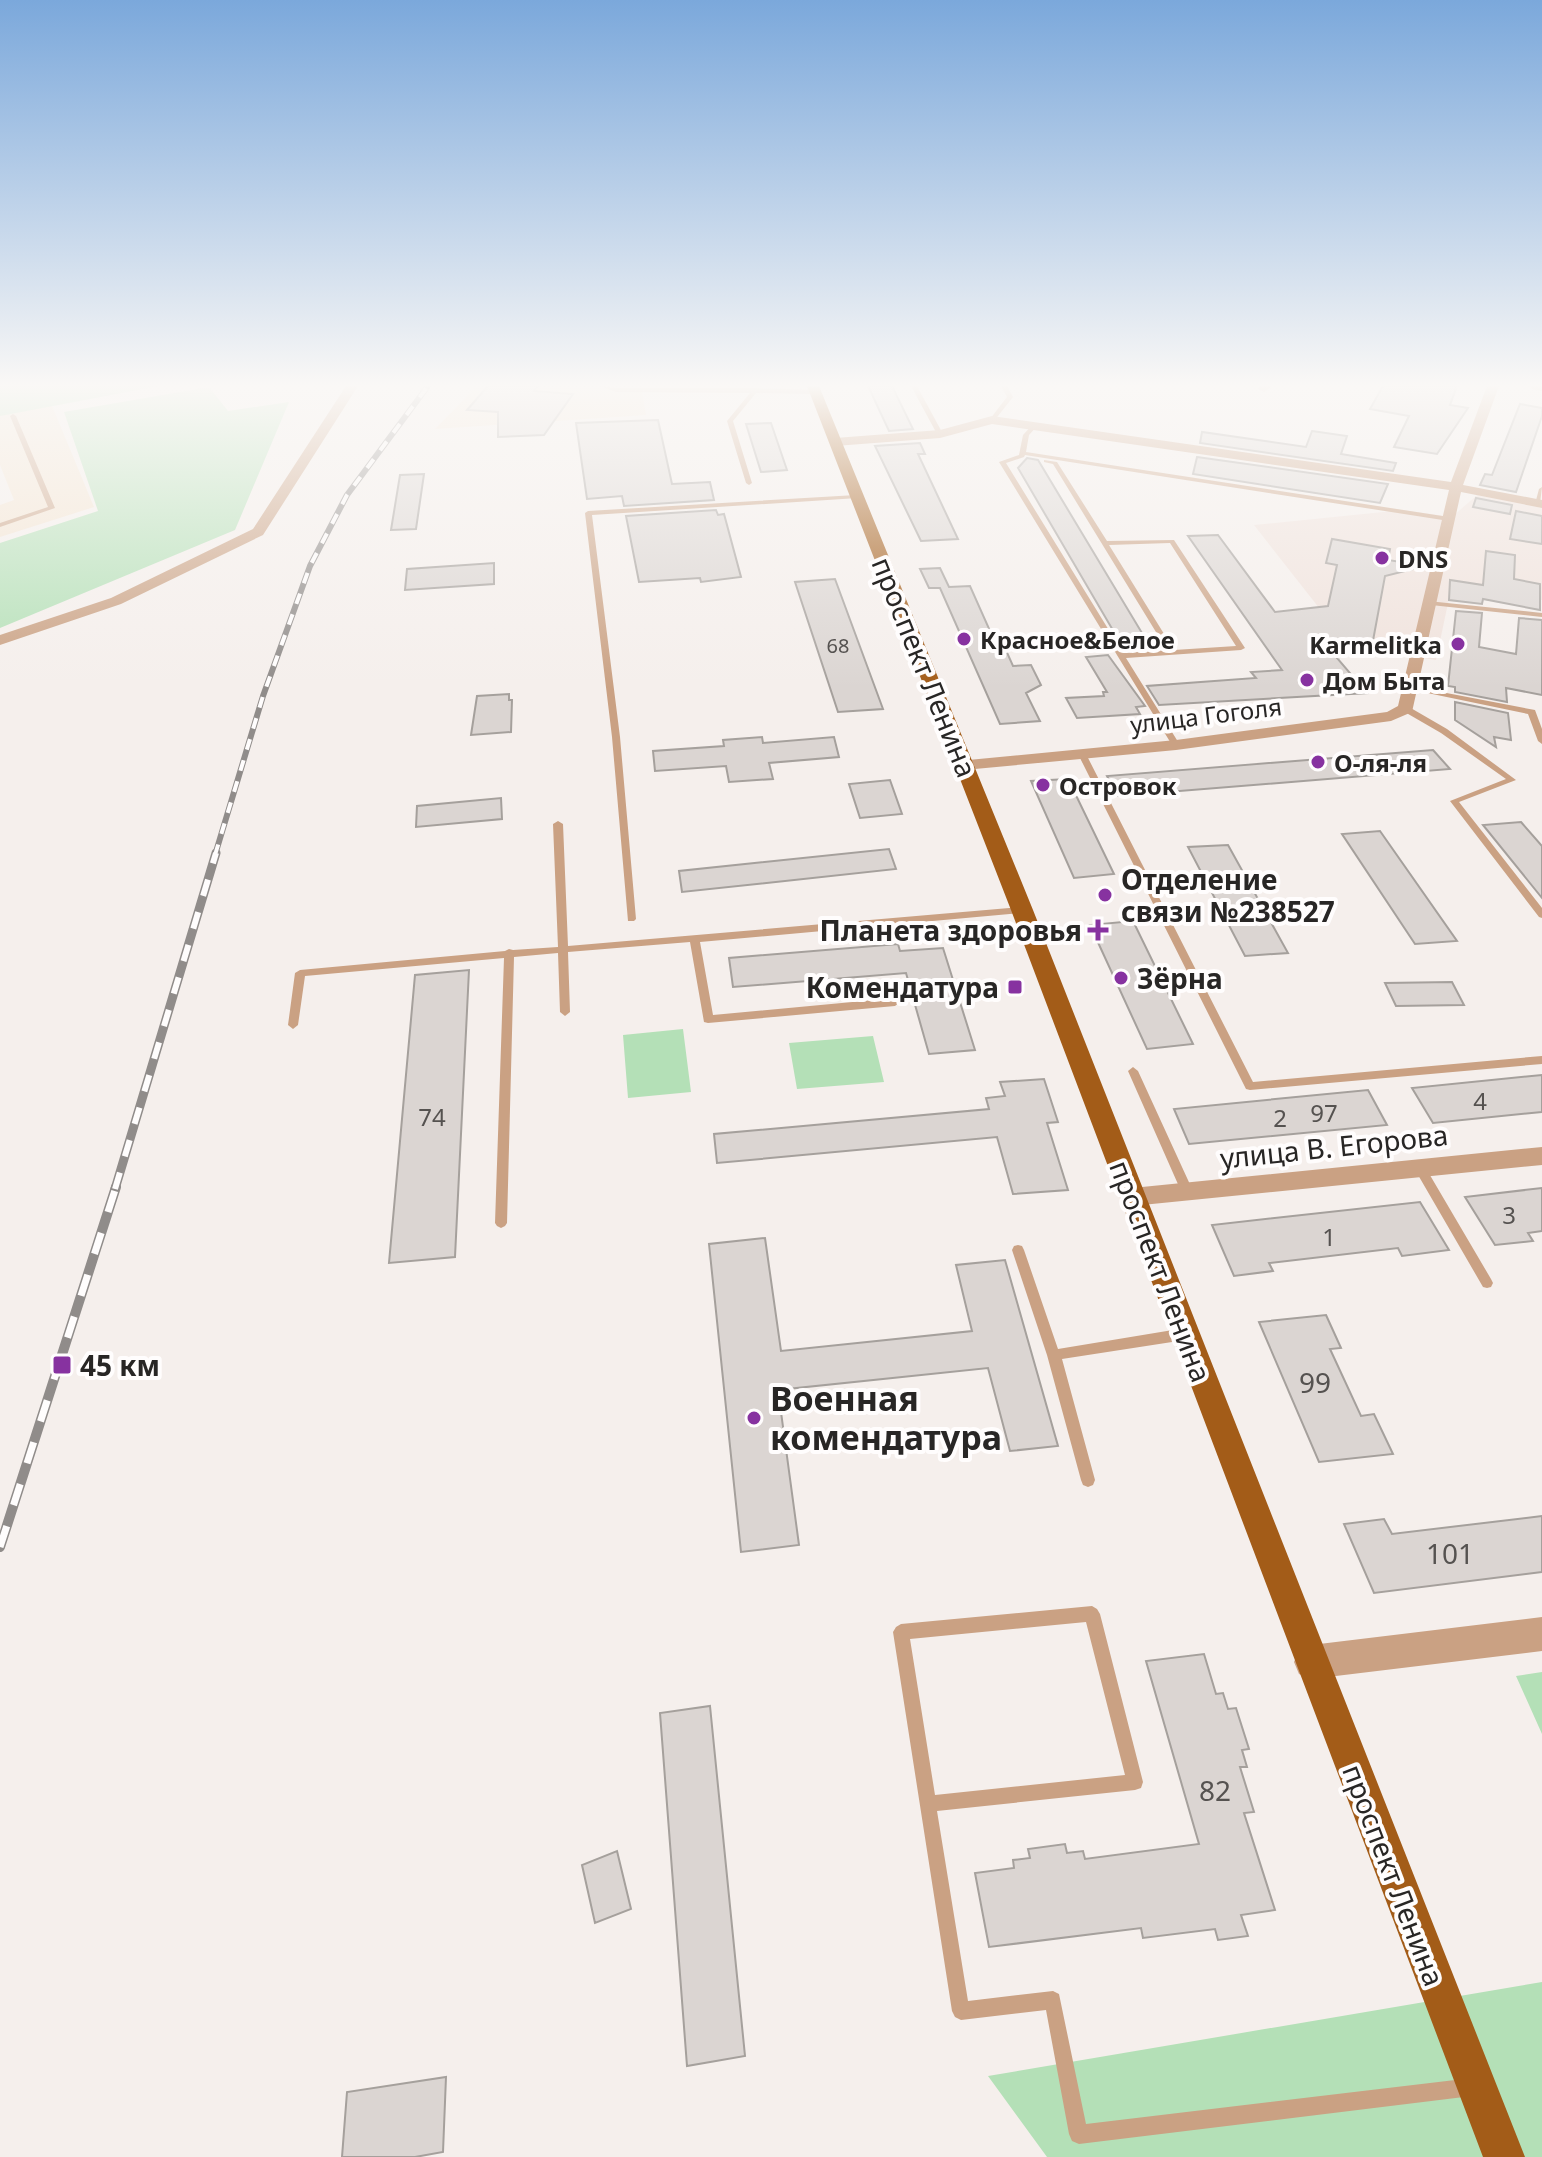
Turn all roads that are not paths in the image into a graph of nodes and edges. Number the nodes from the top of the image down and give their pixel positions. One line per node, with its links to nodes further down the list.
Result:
1 (43, 487): 12 (lane)
2 (287, 487): 16 (street)
3 (852, 487): 9 (main road, проспект Ленина)
4 (1017, 487): 18 (lane)
5 (1070, 487): 13 (lane)
6 (1237, 487): 11 (lane)
7 (1456, 487): 10 (street); 11 (street)
8 (1542, 489): 10 (lane)
9 (856, 497): 25 (main road, проспект Ленина); 29 (lane)
10 (1540, 504)
11 (1449, 519): 14 (street)
12 (0, 525)
13 (1106, 543): 17 (lane); 17 (lane)
14 (1431, 603): 15 (lane); 19 (street)
15 (1542, 615)
16 (0, 640)
17 (1172, 652): 18 (lane)
18 (1121, 656): 23 (lane)
19 (1413, 688): 20 (street); 21 (lane)
20 (1406, 709): 23 (street, улица Гоголя); 28 (lane)
21 (1537, 713): 22 (lane)
22 (1542, 741)
23 (1176, 745): 24 (street, улица Гоголя)
24 (1082, 754): 25 (street, улица Гоголя); 36 (lane)
25 (964, 765): 27 (main road, проспект Ленина)
26 (558, 824): 31 (lane)
27 (1022, 910): 30 (lane); 41 (main road, проспект Ленина)
28 (1542, 915)
29 (631, 919)
30 (695, 940): 31 (lane); 33 (lane)
31 (561, 949): 32 (lane); 34 (lane)
32 (509, 952): 35 (lane); 42 (lane)
33 (895, 1002)
34 (565, 1012)
35 (293, 1025)
36 (1542, 1060)
37 (1133, 1071): 40 (lane)
38 (1542, 1156): 39 (street, улица В. Егорова)
39 (1420, 1168): 40 (street, улица В. Егорова); 44 (lane)
40 (1187, 1191): 41 (street, улица В. Егорова)
41 (1132, 1197): 45 (main road, проспект Ленина)
42 (501, 1223)
43 (1018, 1250): 46 (lane)
44 (1487, 1283)
45 (1185, 1334): 46 (lane); 49 (main road, проспект Ленина)
46 (1054, 1355): 47 (lane)
47 (1088, 1480)
48 (1542, 1634): 49 (street)
49 (1311, 1662): 51 (main road, проспект Ленина)
50 (928, 1804): 50 (lane); 51 (lane)
51 (1476, 2086): 52 (main road, проспект Ленина)
52 (1504, 2157)

